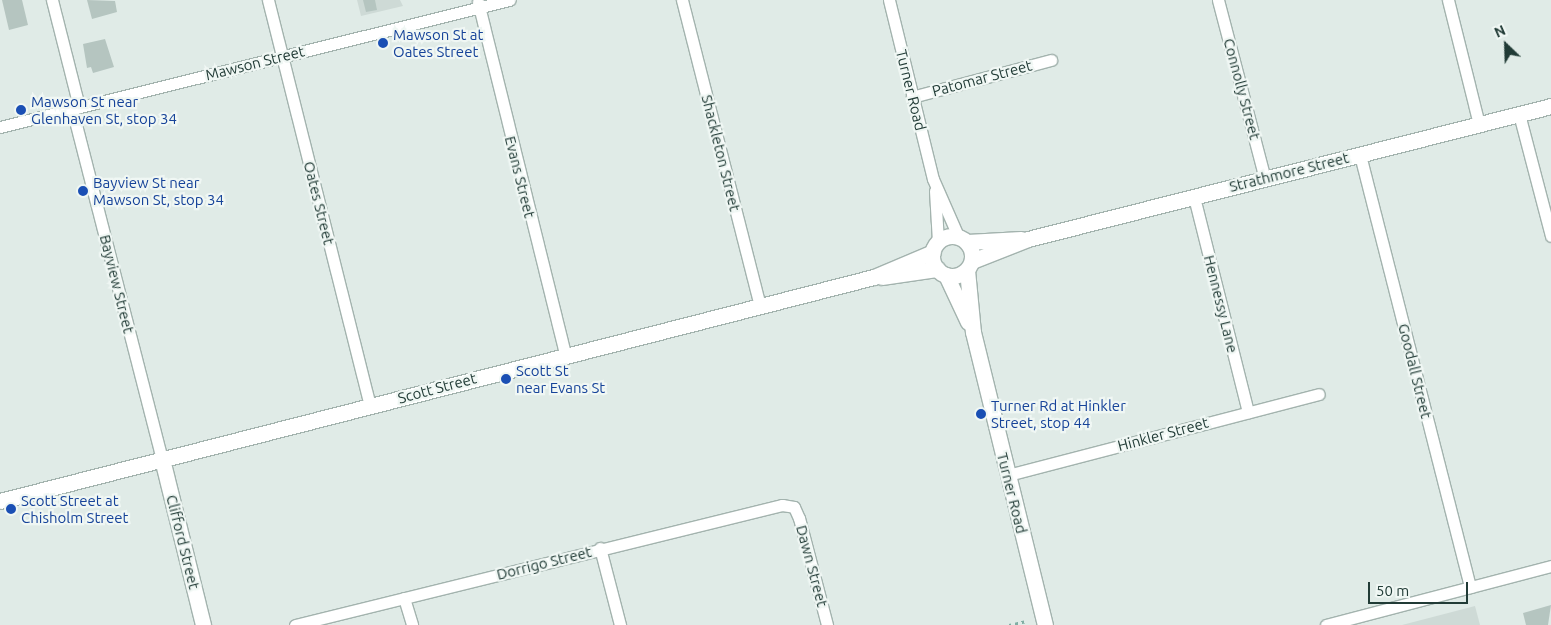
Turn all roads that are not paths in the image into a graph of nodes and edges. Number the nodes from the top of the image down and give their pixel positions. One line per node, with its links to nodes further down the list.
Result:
1 (52, 0): 13 (street, Bayview Street)
2 (268, 0): 9 (street, Oates Street)
3 (509, 0): 8 (street, Mawson Street)
4 (682, 0): 28 (street, Shackleton Street)
5 (889, 0): 11 (street, Turner Road)
6 (1218, 0): 18 (street, Connolly Street)
7 (1448, 0): 15 (street)
8 (478, 4): 9 (street, Mawson Street); 30 (street, Evans Street)
9 (282, 57): 13 (street, Mawson Street); 32 (street, Oates Street)
10 (1051, 60): 11 (street, Patomar Street)
11 (912, 97): 19 (street, Turner Road)
12 (1551, 106): 14 (street, Strathmore Street)
13 (76, 108): 16 (street, Mawson Street); 34 (street, Bayview Street)
14 (1519, 114): 15 (street, Strathmore Street); 21 (street)
15 (1479, 124): 17 (street, Strathmore Street)
16 (0, 127)
17 (1360, 155): 18 (street, Strathmore Street); 40 (street, Goodall Street)
18 (1265, 179): 20 (street, Strathmore Street)
19 (934, 180): 23 (street, Turner Road); 24 (street, Turner Road)
20 (1194, 196): 22 (street, Strathmore Street); 33 (street, Hennessy Lane)
21 (1551, 236)
22 (1028, 238): 23 (street, Strathmore Street); 25 (street, Strathmore Street)
23 (963, 239): 24 (street); 25 (street, Turner Road)
24 (935, 247): 26 (street, Turner Road); 27 (street, Scott Street)
25 (969, 266): 26 (street); 29 (street, Turner Road)
26 (942, 272): 27 (street, Scott Street); 29 (street, Turner Road)
27 (874, 277): 28 (street, Scott Street)
28 (760, 306): 30 (street, Scott Street)
29 (973, 332): 35 (street, Turner Road)
30 (565, 354): 32 (street, Scott Street)
31 (1319, 394): 33 (street, Hinkler Street)
32 (370, 406): 34 (street, Scott Street)
33 (1248, 412): 35 (street, Hinkler Street)
34 (162, 459): 36 (street, Scott Street); 42 (street, Clifford Street)
35 (1008, 475): 47 (street, Turner Road)
36 (0, 501)
37 (794, 507): 38 (street, Dorrigo Street); 46 (street, Dawn Street)
38 (600, 548): 41 (street, Dorrigo Street); 45 (street)
39 (1551, 566): 40 (street)
40 (1470, 587): 48 (street)
41 (404, 598): 43 (street, Dorrigo Street); 44 (street)
42 (203, 625)
43 (295, 625)
44 (412, 625)
45 (620, 625)
46 (827, 625)
47 (1046, 625)
48 (1326, 625)

